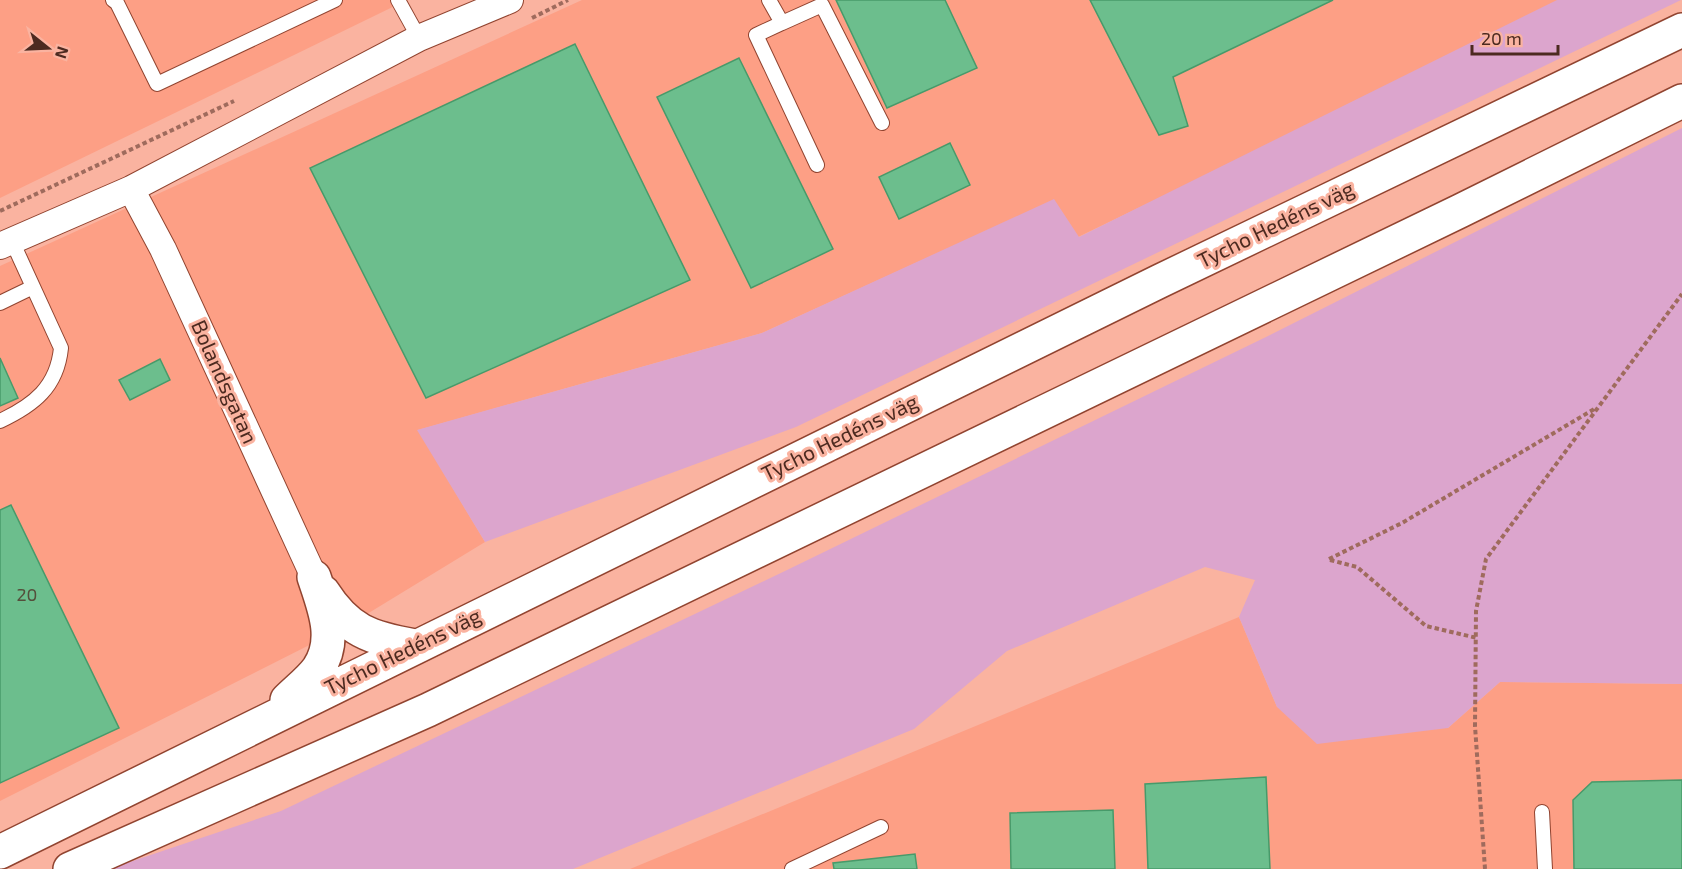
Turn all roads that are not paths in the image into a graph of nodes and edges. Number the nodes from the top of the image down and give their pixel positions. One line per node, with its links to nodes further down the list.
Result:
1 (113, 0): 2 (lane)
2 (334, 0)
3 (398, 0): 8 (lane)
4 (510, 0): 8 (street)
5 (769, 0): 6 (lane)
6 (782, 23): 10 (lane); 11 (lane)
7 (1682, 30): 18 (main road, Tycho Hedéns väg)
8 (419, 38): 12 (street)
9 (1682, 101): 23 (main road)
10 (882, 123)
11 (817, 165)
12 (131, 189): 13 (street); 17 (street, Bolandsgatan)
13 (6, 244): 14 (lane)
14 (33, 287): 15 (lane); 16 (lane)
15 (0, 303)
16 (0, 421)
17 (314, 578): 18 (main road); 19 (main road)
18 (416, 646): 19 (main road, Tycho Hedéns väg)
19 (270, 717): 22 (main road, Tycho Hedéns väg)
20 (1542, 812): 25 (lane)
21 (881, 827): 24 (lane)
22 (0, 852)
23 (70, 869)
24 (792, 869)
25 (1545, 869)

